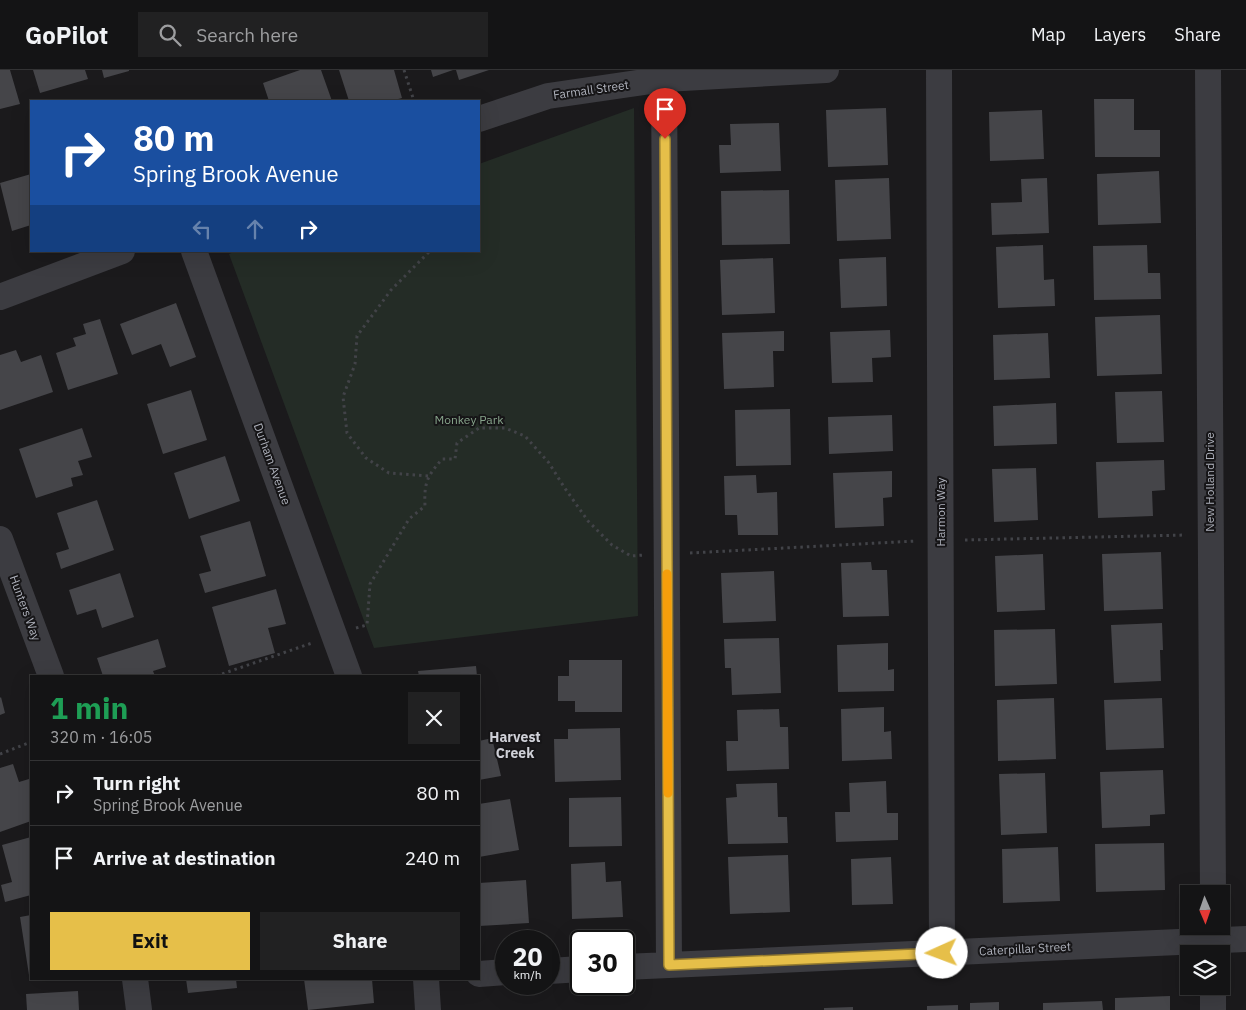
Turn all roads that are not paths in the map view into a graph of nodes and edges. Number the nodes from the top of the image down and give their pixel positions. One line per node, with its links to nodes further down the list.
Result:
1 (826, 70): 4 (street, Farmall Street)
2 (939, 70): 15 (street, Harmon Way)
3 (1208, 70): 12 (street, New Holland Drive)
4 (664, 75): 5 (street, Farmall Street); 16 (street)
5 (480, 119)
6 (119, 252): 8 (street)
7 (194, 252): 11 (street, Durham Avenue)
8 (0, 297)
9 (0, 539): 10 (street, Hunters Way)
10 (51, 675)
11 (349, 675)
12 (1213, 885)
13 (1214, 940): 14 (street, Caterpillar Street); 15 (street, Caterpillar Street)
14 (1246, 940)
15 (942, 953): 16 (street, Caterpillar Street)
16 (669, 965): 17 (street, Caterpillar Street)
17 (635, 967)
18 (495, 973): 19 (street)
19 (480, 974)
20 (135, 980): 23 (street)
21 (426, 980): 24 (street)
22 (1214, 995): 25 (street)
23 (139, 1010)
24 (428, 1010)
25 (1213, 1010)

